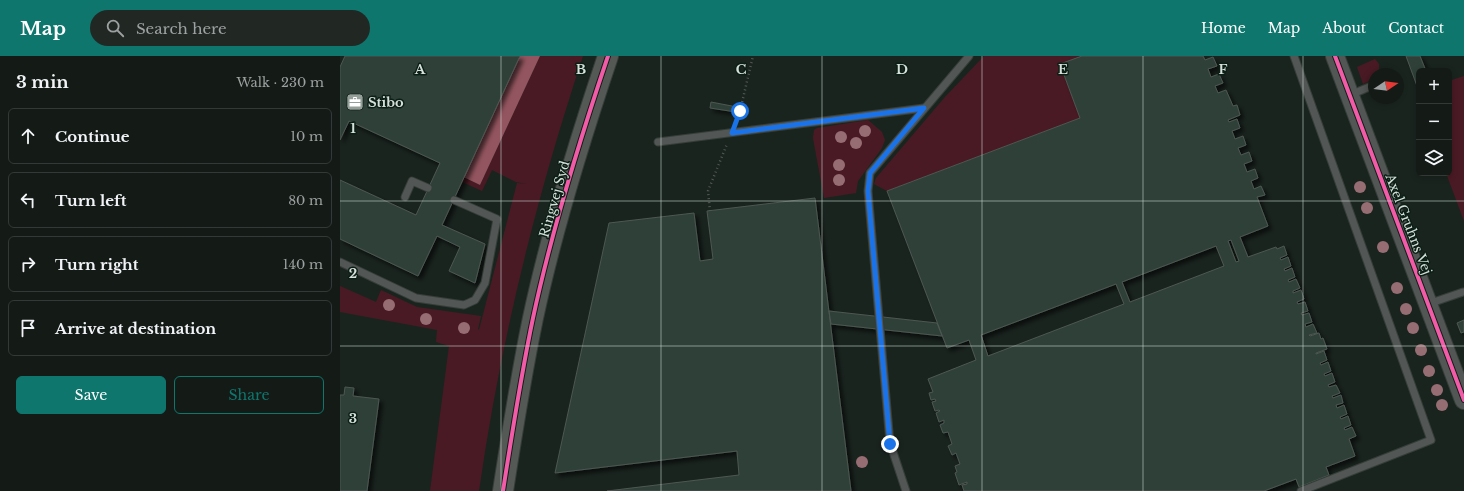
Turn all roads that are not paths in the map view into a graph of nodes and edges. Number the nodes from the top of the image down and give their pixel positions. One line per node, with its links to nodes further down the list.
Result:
1 (608, 56): 16 (main road, Ringvej Syd)
2 (969, 56): 7 (lane)
3 (1294, 56): 18 (lane)
4 (1335, 56): 6 (street, Axel Gruhns Vej)
5 (1368, 88): 6 (lane)
6 (1350, 95): 14 (street, Axel Gruhns Vej)
7 (924, 108): 8 (lane); 17 (lane)
8 (658, 142)
9 (428, 188): 10 (lane)
10 (405, 197)
11 (454, 200): 12 (lane)
12 (340, 262)
13 (1463, 292): 14 (lane)
14 (1428, 304): 15 (street, Axel Gruhns Vej)
15 (1464, 400)
16 (503, 491)
17 (906, 491)
18 (1301, 491)

